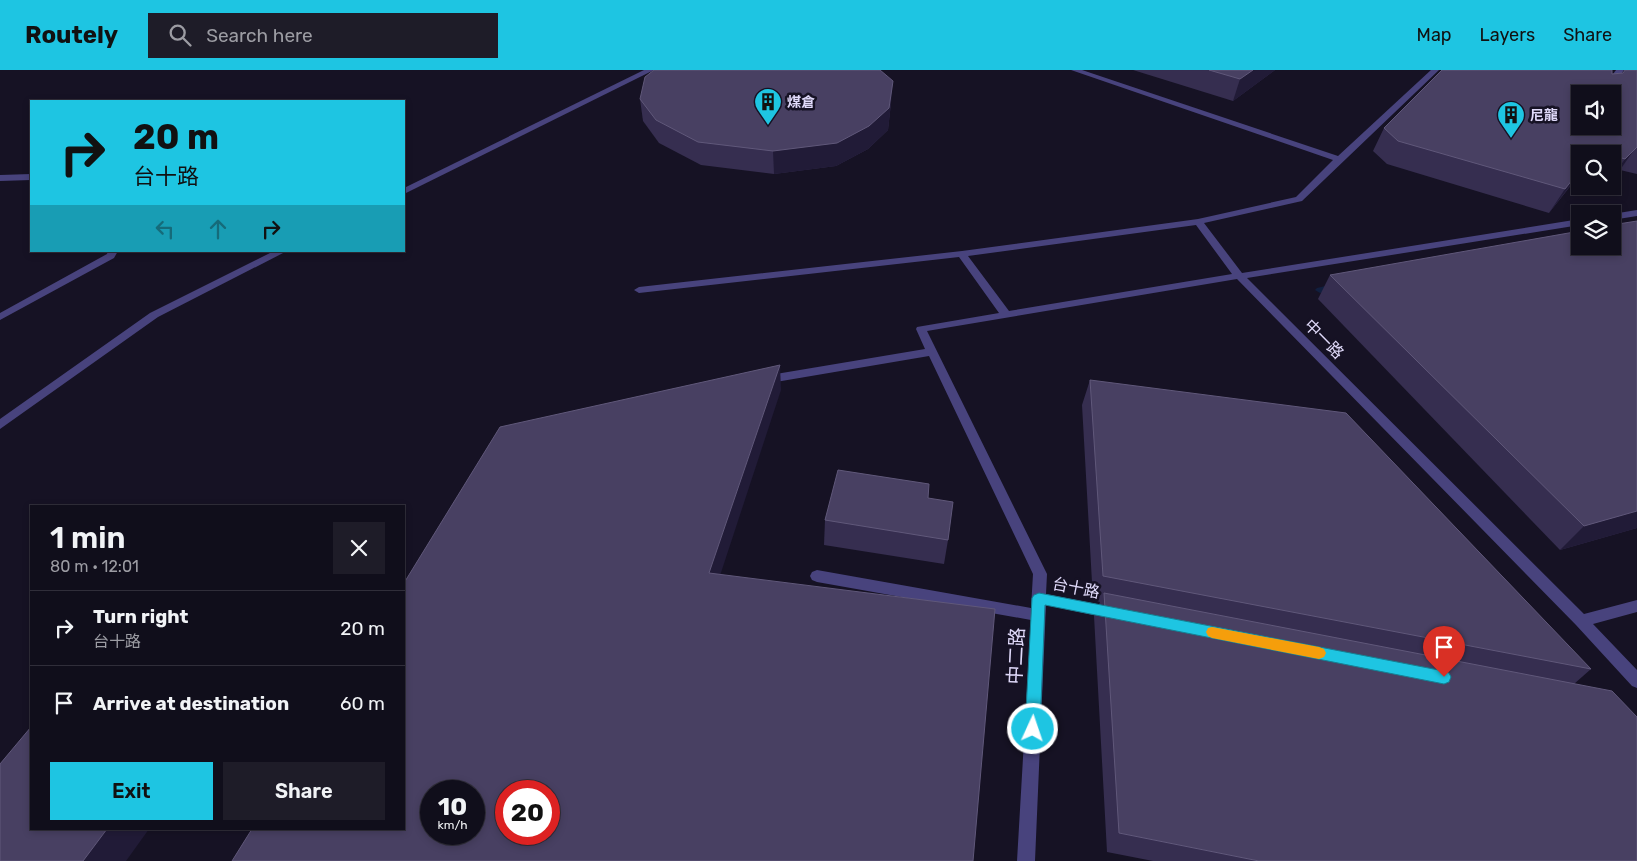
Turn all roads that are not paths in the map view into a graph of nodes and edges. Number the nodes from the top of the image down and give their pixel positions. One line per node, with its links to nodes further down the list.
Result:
1 (650, 70): 9 (lane)
2 (1075, 70): 6 (lane)
3 (1435, 70): 6 (lane)
4 (1620, 70): 5 (lane)
5 (1610, 85)
6 (1340, 159): 12 (lane)
7 (30, 177): 8 (lane)
8 (0, 178)
9 (405, 191)
10 (1637, 212): 11 (lane)
11 (1621, 215)
12 (1198, 222): 16 (lane); 17 (lane, 中一路)
13 (1571, 223): 17 (lane)
14 (113, 252): 20 (lane)
15 (280, 252): 23 (lane)
16 (962, 254): 18 (lane); 19 (lane)
17 (1239, 276): 19 (lane); 29 (lane, 中一路)
18 (639, 290)
19 (1007, 316): 21 (lane)
20 (0, 317)
21 (931, 352): 22 (lane); 25 (lane, 中二路)
22 (749, 382)
23 (0, 425)
24 (817, 576): 27 (lane)
25 (1039, 598): 27 (lane, 中二路); 28 (lane, 台十路)
26 (1637, 606): 29 (lane)
27 (1038, 615): 31 (lane, 中二路)
28 (1127, 616)
29 (1581, 621): 30 (lane, 中一路)
30 (1637, 681)
31 (1026, 861)

